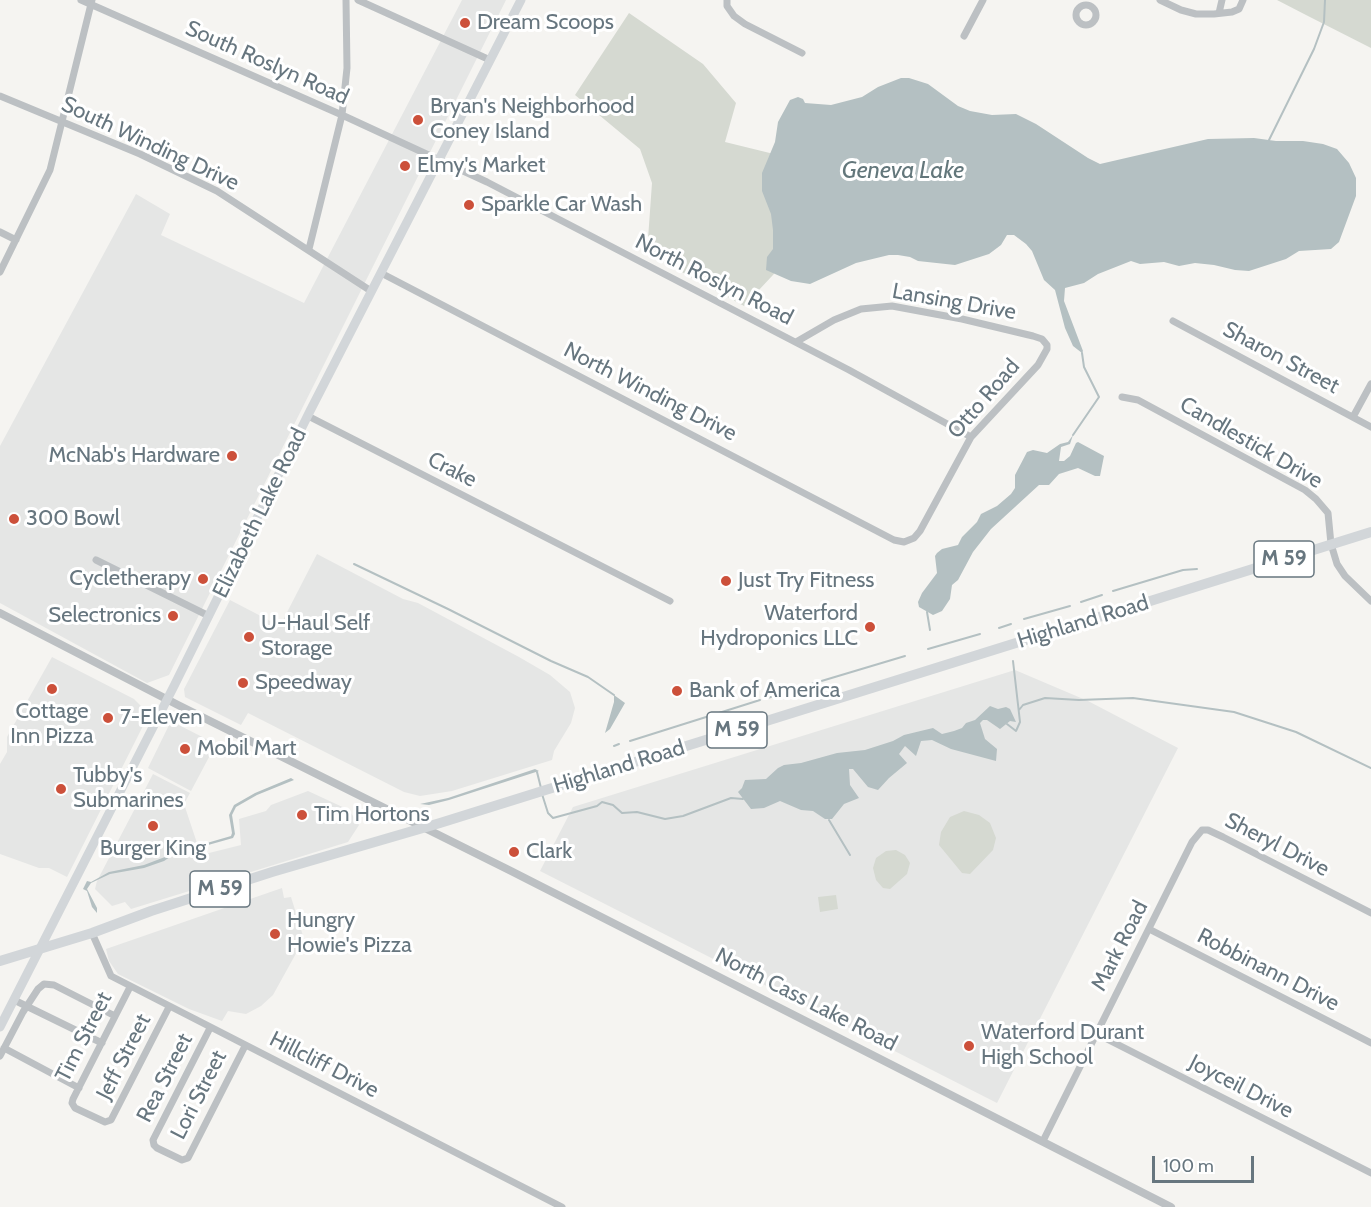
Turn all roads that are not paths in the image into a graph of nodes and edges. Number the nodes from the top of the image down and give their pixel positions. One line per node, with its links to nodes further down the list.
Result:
1 (81, 0): 10 (street, South Roslyn Road)
2 (346, 0): 16 (street)
3 (358, 0): 14 (street)
4 (521, 0): 14 (main road, Elizabeth Lake Road)
5 (727, 0): 13 (street)
6 (983, 0): 12 (street)
7 (1160, 0): 11 (street)
8 (1222, 0): 11 (street)
9 (1243, 0): 11 (street)
10 (91, 2): 16 (street, South Roslyn Road); 17 (street)
11 (1219, 13)
12 (964, 36)
13 (802, 52)
14 (490, 60): 18 (main road, Elizabeth Lake Road)
15 (0, 96): 17 (street, South Winding Drive)
16 (342, 115): 18 (street, South Roslyn Road); 21 (street)
17 (63, 122): 20 (street); 21 (street, South Winding Drive)
18 (439, 159): 23 (main road, Elizabeth Lake Road); 27 (street, North Roslyn Road)
19 (0, 232): 20 (street)
20 (16, 240): 22 (street)
21 (309, 249): 24 (street, South Winding Drive)
22 (0, 272)
23 (381, 273): 24 (main road, Elizabeth Lake Road); 35 (street, North Winding Drive)
24 (371, 291): 30 (main road, Elizabeth Lake Road)
25 (1173, 321): 31 (street, Sharon Street)
26 (1042, 339): 27 (street, Lansing Drive); 33 (street, Otto Road)
27 (796, 342): 33 (street, North Roslyn Road)
28 (1371, 384): 31 (street)
29 (1122, 397): 36 (street, Candlestick Drive)
30 (308, 416): 38 (street, Crake); 41 (main road, Elizabeth Lake Road)
31 (1353, 417): 32 (street, Sharon Street)
32 (1371, 427)
33 (971, 437): 35 (street, Otto Road)
34 (1371, 532): 36 (highway, Highland Road / M 59)
35 (904, 542)
36 (1330, 544): 39 (street, Candlestick Drive); 43 (highway, Highland Road / M 59)
37 (96, 560): 41 (street)
38 (670, 601)
39 (1371, 601)
40 (0, 613): 42 (street, North Cass Lake Road)
41 (209, 616): 42 (main road, Elizabeth Lake Road)
42 (167, 700): 43 (street, North Cass Lake Road); 48 (main road, Elizabeth Lake Road)
43 (423, 828): 47 (highway, Highland Road / M 59); 65 (street, North Cass Lake Road)
44 (1166, 897): 45 (street, Sheryl Drive); 46 (street, Mark Road)
45 (1371, 913)
46 (1149, 929): 57 (street, Mark Road); 59 (street, Robbinann Drive)
47 (92, 933): 48 (highway, Highland Road / M 59); 50 (street, Hillcliff Drive)
48 (39, 950): 49 (highway, M 59); 51 (main road, Elizabeth Lake Road)
49 (0, 961)
50 (130, 987): 53 (street, Hillcliff Drive); 54 (street, Tim Street)
51 (14, 1000): 52 (street); 55 (main road, Elizabeth Lake Road)
52 (27, 1007): 54 (street); 58 (street); 61 (street)
53 (169, 1007): 56 (street, Hillcliff Drive); 64 (street, Jeff Street)
54 (115, 1016): 58 (street, Tim Street)
55 (0, 1027)
56 (210, 1028): 60 (street, Hillcliff Drive); 66 (street, Rea Street)
57 (1095, 1033): 65 (street, Mark Road); 67 (street, Joyceil Drive)
58 (102, 1043): 63 (street, Tim Street)
59 (1371, 1043)
60 (245, 1046): 66 (street, Lori Street); 68 (street, Hillcliff Drive)
61 (4, 1048): 62 (street); 63 (street)
62 (0, 1056)
63 (79, 1088): 64 (street, Tim Street)
64 (73, 1104)
65 (1043, 1141): 69 (street, North Cass Lake Road)
66 (185, 1160)
67 (1371, 1173)
68 (562, 1207)
69 (1172, 1207)

